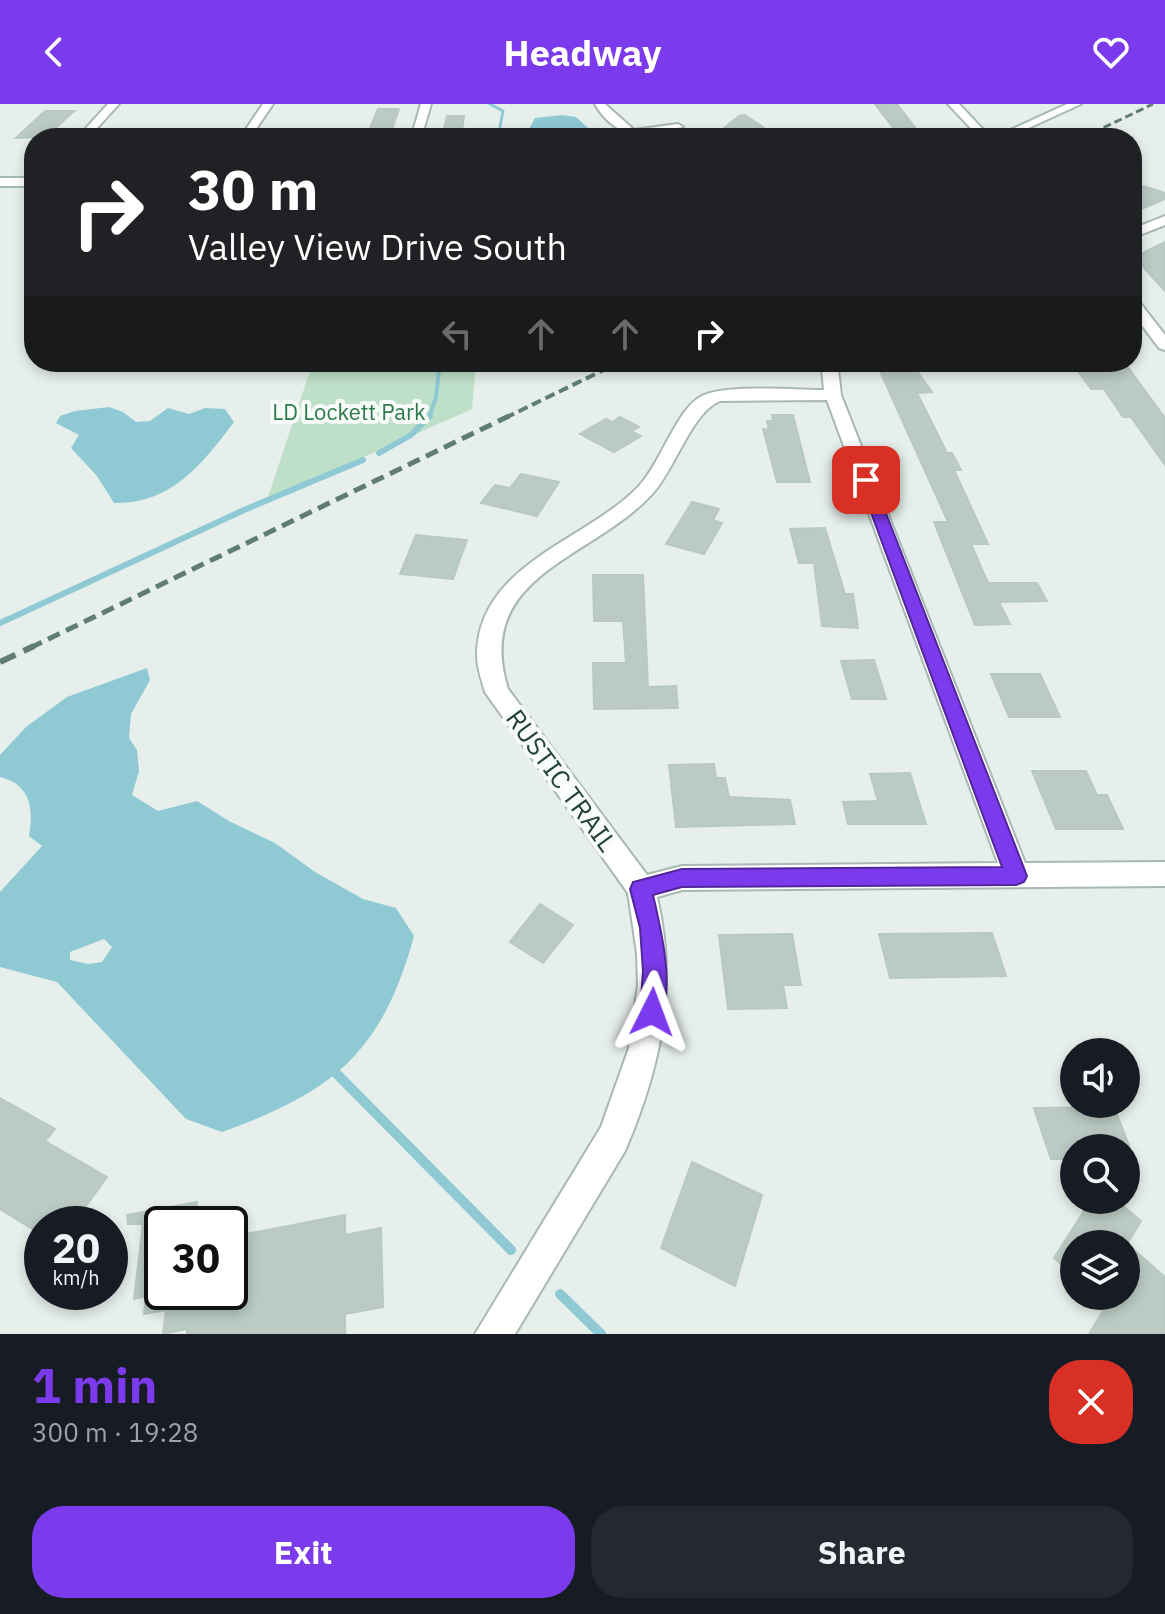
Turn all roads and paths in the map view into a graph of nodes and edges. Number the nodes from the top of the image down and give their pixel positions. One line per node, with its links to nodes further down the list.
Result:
1 (114, 104): 8 (street)
2 (268, 104): 9 (street)
3 (426, 104): 10 (street)
4 (600, 104): 11 (street)
5 (953, 104): 13 (street)
6 (1076, 104): 14 (street)
7 (678, 127): 12 (street)
8 (91, 128)
9 (252, 128)
10 (419, 128)
11 (626, 128)
12 (673, 128)
13 (976, 128)
14 (1021, 128)
15 (0, 182): 16 (street)
16 (24, 182)
17 (1165, 220): 18 (street)
18 (1142, 230)
19 (1142, 315): 20 (street)
20 (1165, 345)
21 (830, 372): 22 (street)
22 (833, 395): 24 (street); 25 (street, RUSTIC TRAIL)
23 (1165, 874): 24 (street)
24 (1016, 876): 25 (street)
25 (641, 889): 26 (street, RUSTIC TRAIL)
26 (494, 1334)

